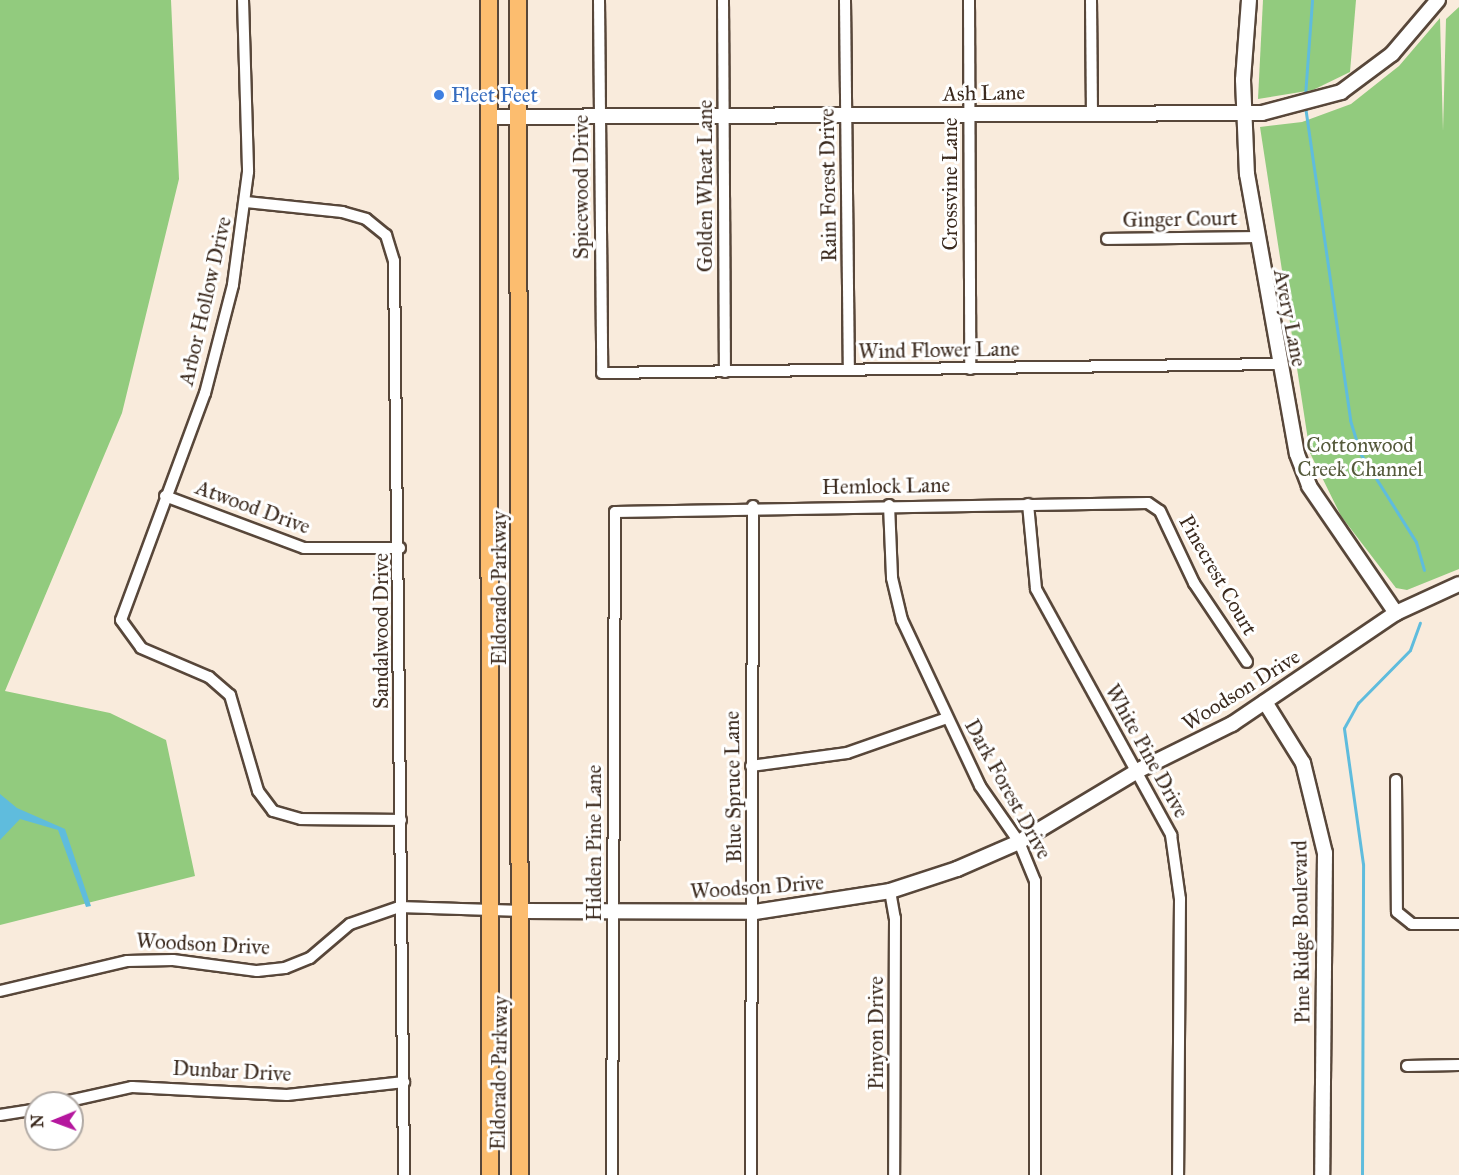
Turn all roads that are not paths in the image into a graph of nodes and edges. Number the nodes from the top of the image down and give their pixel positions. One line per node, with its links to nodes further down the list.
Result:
1 (243, 0): 19 (street, Arbor Hollow Drive)
2 (489, 0): 15 (main road, Eldorado Parkway)
3 (518, 0): 16 (main road, Eldorado Parkway)
4 (600, 0): 18 (street, Spicewood Drive)
5 (723, 0): 17 (street, Golden Wheat Lane)
6 (845, 0): 14 (street, Rain Forest Drive)
7 (969, 0): 12 (street, Crossvine Lane)
8 (1091, 0): 11 (street)
9 (1249, 0): 13 (street, Avery Lane)
10 (1438, 0): 13 (street, Ash Lane)
11 (1092, 112): 12 (street, Ash Lane); 13 (street, Ash Lane)
12 (970, 114): 14 (street, Ash Lane); 23 (street, Crossvine Lane)
13 (1243, 114): 20 (street, Avery Lane)
14 (846, 115): 17 (street, Ash Lane); 24 (street, Rain Forest Drive)
15 (489, 117): 16 (street, Ash Lane); 47 (main road, Eldorado Parkway)
16 (519, 117): 18 (street, Ash Lane); 46 (main road, Eldorado Parkway)
17 (724, 117): 18 (street, Ash Lane); 25 (street, Golden Wheat Lane)
18 (600, 119): 26 (street, Spicewood Drive)
19 (246, 202): 27 (street, Arbor Hollow Drive); 33 (street, Sandalwood Drive)
20 (1254, 237): 21 (street, Ginger Court); 22 (street, Avery Lane)
21 (1107, 239)
22 (1277, 364): 23 (street, Wind Flower Lane); 35 (street, Avery Lane)
23 (970, 369): 24 (street, Wind Flower Lane)
24 (849, 370): 25 (street, Wind Flower Lane)
25 (725, 372): 26 (street, Wind Flower Lane)
26 (602, 374)
27 (165, 496): 33 (street, Atwood Drive); 42 (street, Arbor Hollow Drive)
28 (1028, 504): 29 (street, Hemlock Lane); 31 (street, Hemlock Lane); 40 (street, White Pine Drive)
29 (890, 505): 30 (street, Hemlock Lane); 38 (street, Dark Forest Drive)
30 (753, 506): 32 (street, Hemlock Lane); 39 (street, Blue Spruce Lane)
31 (1157, 507): 36 (street, Pinecrest Court)
32 (615, 512): 49 (street, Hidden Pine Lane)
33 (400, 548): 42 (street, Sandalwood Drive)
34 (1459, 584): 35 (street, Woodson Drive)
35 (1396, 613): 37 (street, Woodson Drive)
36 (1247, 662)
37 (1265, 702): 40 (street, Woodson Drive); 66 (street, Pine Ridge Boulevard)
38 (947, 718): 39 (street); 43 (street, Dark Forest Drive)
39 (751, 766): 48 (street, Blue Spruce Lane)
40 (1139, 770): 43 (street, Woodson Drive); 65 (street, White Pine Drive)
41 (1396, 780): 50 (street)
42 (401, 820): 45 (street, Sandalwood Drive)
43 (1019, 842): 44 (street, Woodson Drive); 64 (street, Dark Forest Drive)
44 (890, 891): 48 (street, Woodson Drive); 63 (street, Pinyon Drive)
45 (399, 908): 47 (street, Woodson Drive); 51 (street, Woodson Drive); 54 (street, Sandalwood Drive)
46 (523, 911): 47 (street, Woodson Drive); 49 (street, Woodson Drive); 60 (main road, Eldorado Parkway)
47 (492, 912): 59 (main road, Eldorado Parkway)
48 (755, 912): 49 (street, Woodson Drive); 62 (street, Blue Spruce Lane)
49 (614, 915): 61 (street, Hidden Pine Lane)
50 (1459, 924)
51 (0, 991)
52 (1459, 1065): 53 (street)
53 (1407, 1066)
54 (404, 1082): 55 (street, Dunbar Drive); 58 (street, Sandalwood Drive)
55 (84, 1098)
56 (24, 1111): 57 (street)
57 (0, 1115)
58 (404, 1175)
59 (490, 1175)
60 (520, 1175)
61 (612, 1175)
62 (751, 1175)
63 (894, 1175)
64 (1035, 1175)
65 (1178, 1175)
66 (1322, 1175)

